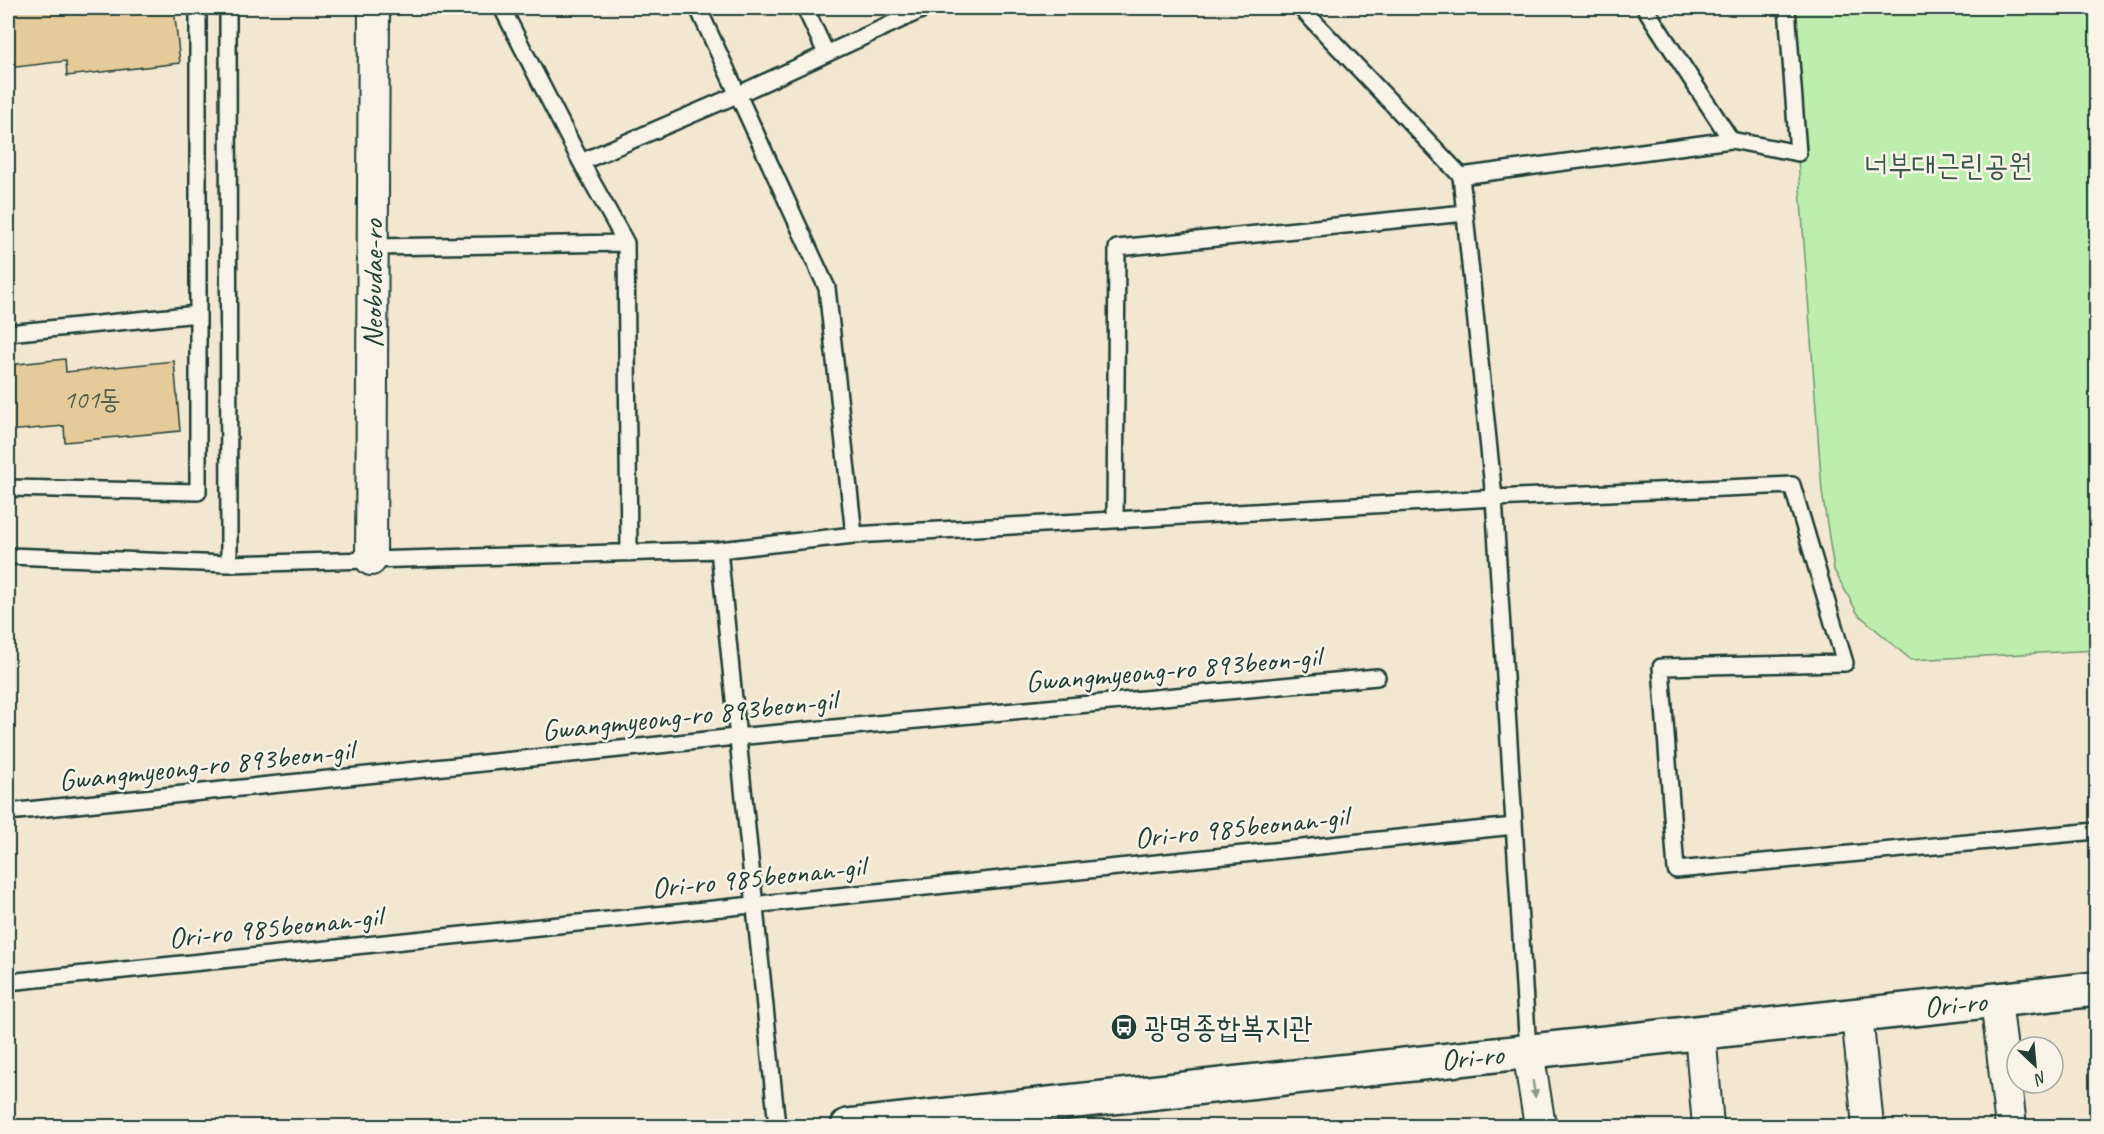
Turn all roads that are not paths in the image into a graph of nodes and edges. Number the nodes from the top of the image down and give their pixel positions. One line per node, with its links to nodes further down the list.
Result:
1 (198, 8): 19 (lane)
2 (228, 8): 29 (lane)
3 (374, 8): 18 (street, Neobudae-ro)
4 (502, 8): 14 (lane)
5 (698, 8): 12 (lane)
6 (805, 8): 11 (lane)
7 (926, 8): 11 (lane)
8 (1301, 8): 15 (lane)
9 (1645, 8): 13 (lane)
10 (1788, 8): 13 (lane)
11 (826, 53): 12 (lane)
12 (739, 94): 14 (lane); 24 (lane)
13 (1731, 140): 15 (lane)
14 (581, 162): 17 (lane)
15 (1461, 176): 16 (lane)
16 (1466, 213): 22 (lane); 23 (lane)
17 (626, 243): 18 (lane); 26 (lane)
18 (373, 247): 28 (street, Neobudae-ro)
19 (198, 314): 20 (lane); 21 (lane)
20 (8, 333)
21 (8, 488)
22 (1494, 498): 23 (lane); 33 (lane); 34 (lane)
23 (1115, 520): 24 (lane)
24 (854, 535): 25 (lane)
25 (719, 550): 26 (lane); 31 (lane)
26 (629, 553): 28 (lane)
27 (8, 556): 29 (lane)
28 (371, 560): 29 (lane)
29 (229, 564)
30 (1377, 678): 31 (lane, Gwangmyeong-ro 893beon-gil)
31 (736, 737): 32 (lane, Gwangmyeong-ro 893beon-gil); 35 (lane)
32 (8, 812)
33 (1514, 826): 35 (lane, Ori-ro 985beonan-gil); 41 (lane)
34 (2097, 831)
35 (754, 904): 36 (lane, Ori-ro 985beonan-gil); 43 (lane)
36 (8, 982)
37 (2097, 989): 38 (main road, Ori-ro)
38 (1996, 1000): 39 (main road, Ori-ro); 48 (street)
39 (1857, 1015): 40 (main road, Ori-ro); 47 (street)
40 (1700, 1033): 41 (main road, Ori-ro); 46 (street)
41 (1528, 1051): 42 (main road, Ori-ro); 45 (street, one-way to 45)
42 (986, 1119): 44 (main road, Ori-ro)
43 (777, 1126)
44 (848, 1126)
45 (1540, 1126)
46 (1708, 1126)
47 (1868, 1126)
48 (2011, 1126)

